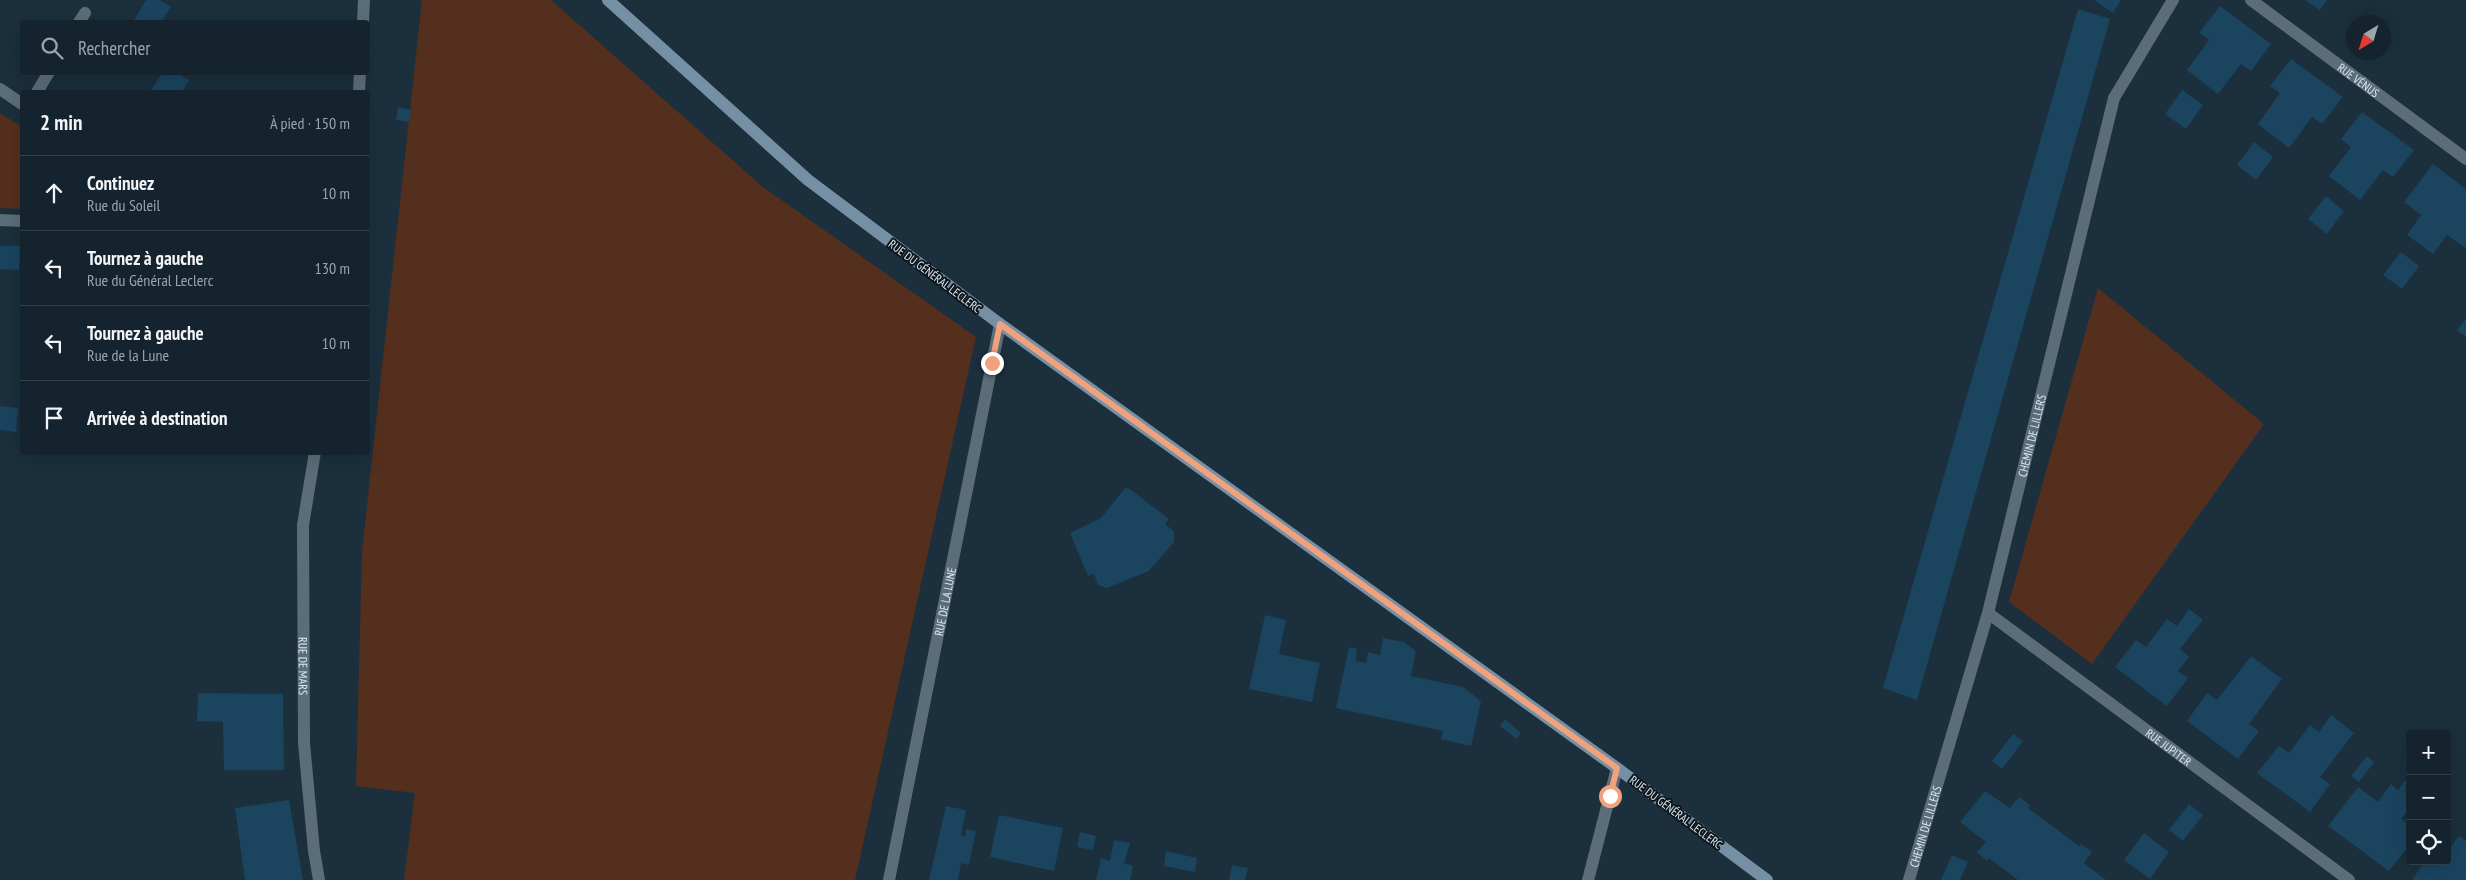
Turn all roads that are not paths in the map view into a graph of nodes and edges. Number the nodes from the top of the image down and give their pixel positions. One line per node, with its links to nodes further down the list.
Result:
1 (364, 0): 5 (street)
2 (608, 0): 15 (street, RUE DU GÉNÉRAL LECLERC)
3 (2173, 0): 17 (street, CHEMIN DE LILLERS)
4 (2251, 0): 12 (street, RUE VÉNUS)
5 (363, 20)
6 (47, 75): 9 (street)
7 (360, 75): 10 (street)
8 (0, 89): 11 (street)
9 (38, 90)
10 (359, 90)
11 (20, 103)
12 (2466, 159)
13 (0, 220): 14 (street)
14 (20, 221)
15 (1000, 324): 18 (street, RUE DU GÉNÉRAL LECLERC); 20 (street, RUE DE LA LUNE)
16 (315, 455): 19 (street, RUE DE MARS)
17 (1988, 613): 23 (street, CHEMIN DE LILLERS); 24 (street, RUE JUPITER)
18 (1617, 768): 21 (street); 22 (street, RUE DU GÉNÉRAL LECLERC)
19 (319, 880)
20 (889, 880)
21 (1588, 880)
22 (1767, 880)
23 (1909, 880)
24 (2349, 880)

